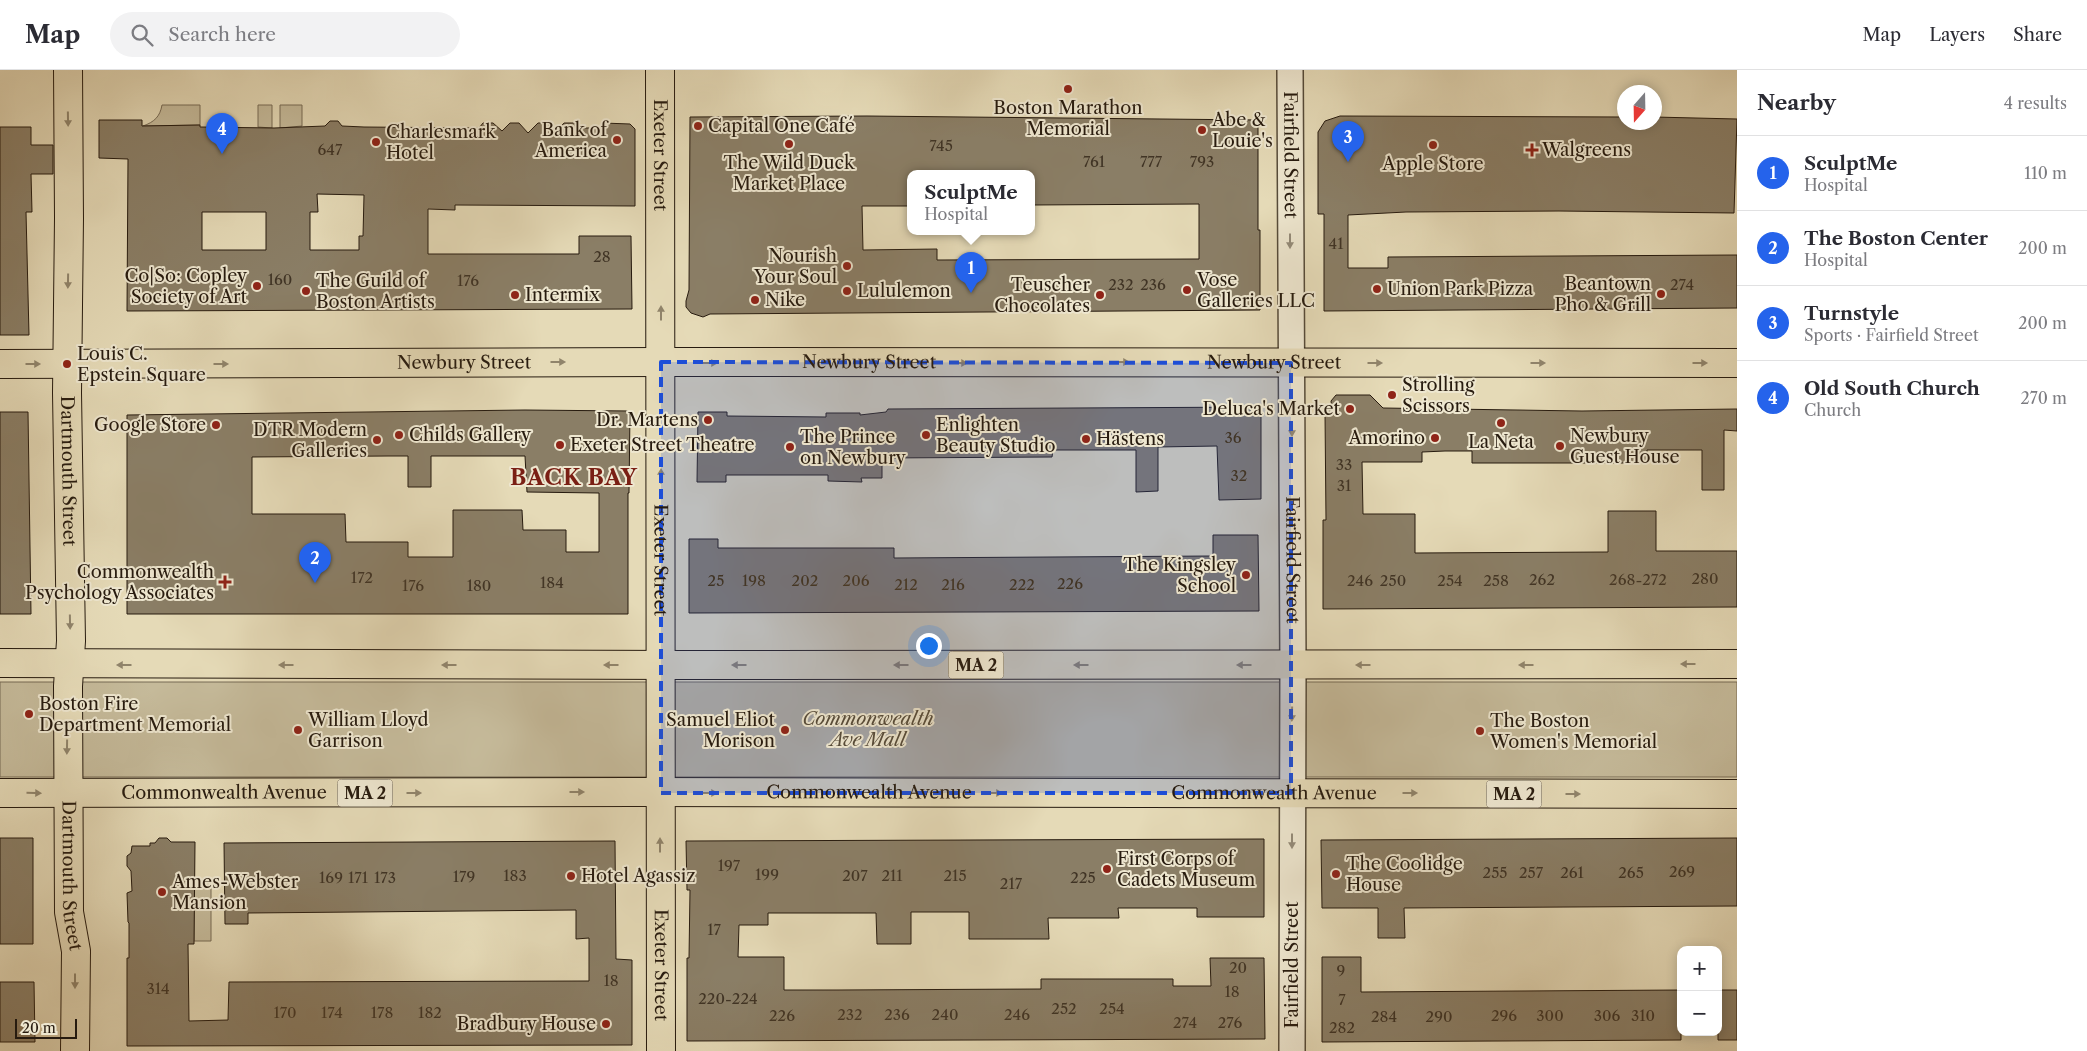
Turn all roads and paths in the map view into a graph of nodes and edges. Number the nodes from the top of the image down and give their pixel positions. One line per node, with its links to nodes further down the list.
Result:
1 (68, 70): 5 (main road, Dartmouth Street, one-way to 5)
2 (660, 70): 4 (main road, Exeter Street, one-way to 2)
3 (1290, 70): 6 (street, Fairfield Street, one-way to 6)
4 (661, 362): 5 (main road, Newbury Street, one-way to 4); 6 (main road, Newbury Street, one-way to 6); 12 (main road, Exeter Street, one-way to 4)
5 (67, 363): 8 (main road, Newbury Street, one-way to 5); 10 (main road, Dartmouth Street, one-way to 10)
6 (1291, 363): 7 (main road, Newbury Street, one-way to 7); 13 (street, Fairfield Street, one-way to 13)
7 (1737, 363)
8 (0, 364)
9 (0, 663): 10 (main road, MA 2)
10 (69, 664): 12 (main road, MA 2, one-way to 10); 15 (main road, Dartmouth Street, one-way to 15)
11 (1737, 664): 13 (main road, MA 2, one-way to 13)
12 (660, 665): 13 (main road, MA 2, one-way to 12); 16 (main road, Exeter Street)
13 (1292, 665): 17 (street, Fairfield Street, one-way to 17)
14 (0, 793): 15 (main road, Commonwealth Avenue / MA 2, one-way to 15)
15 (68, 793): 16 (main road, Commonwealth Avenue / MA 2, one-way to 16); 19 (main road, Dartmouth Street, one-way to 19)
16 (661, 793): 17 (main road, Commonwealth Avenue / MA 2, one-way to 17); 20 (main road, Exeter Street, one-way to 16)
17 (1291, 793): 18 (main road, Commonwealth Avenue / MA 2, one-way to 18); 21 (street, Fairfield Street, one-way to 21)
18 (1737, 794)
19 (75, 1051)
20 (661, 1051)
21 (1292, 1051)

